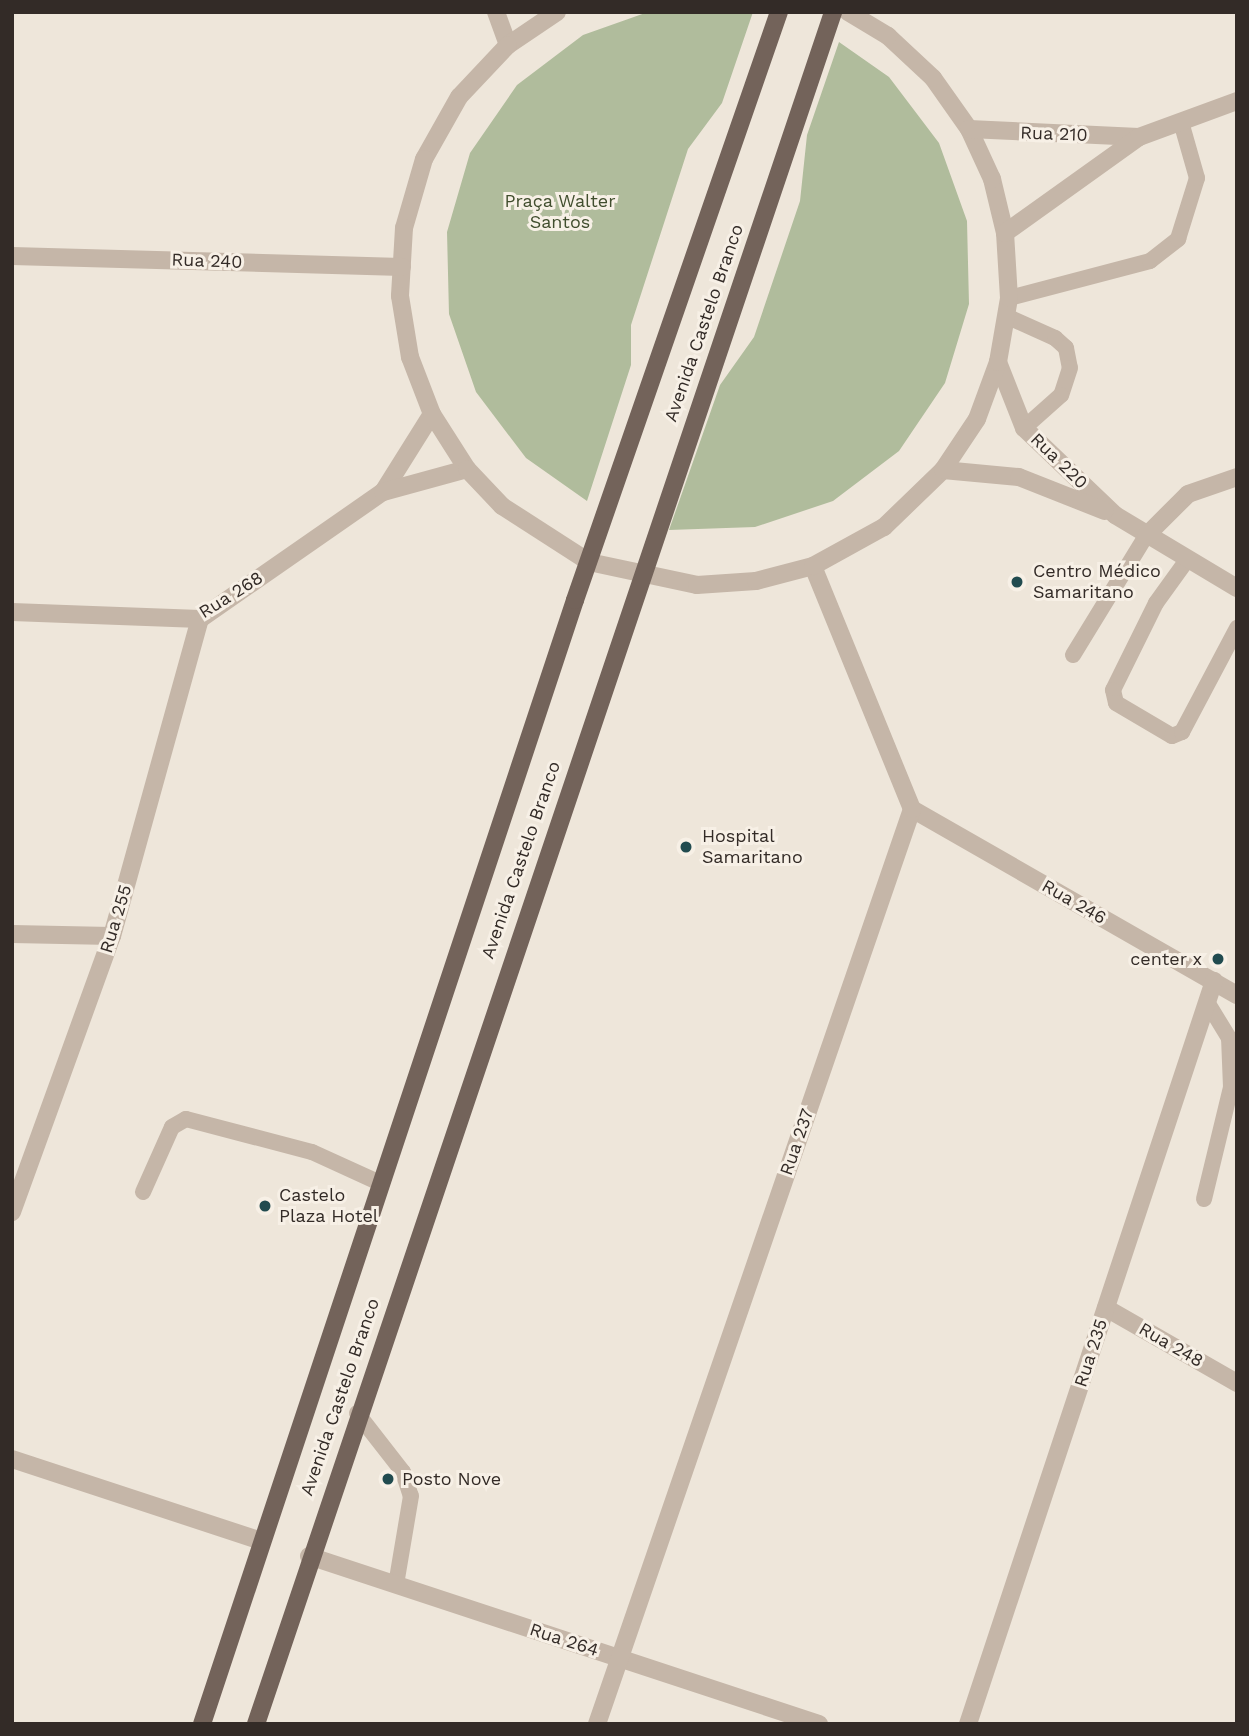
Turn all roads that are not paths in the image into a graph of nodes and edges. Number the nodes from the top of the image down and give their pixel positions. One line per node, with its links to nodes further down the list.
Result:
1 (496, 12): 6 (street)
2 (557, 12): 6 (street)
3 (779, 12): 26 (main road, Avenida Castelo Branco)
4 (833, 12): 28 (main road, Avenida Castelo Branco)
5 (848, 12): 9 (street)
6 (508, 45): 13 (street)
7 (1237, 101): 8 (street, Rua 210)
8 (1181, 121): 10 (street, Rua 210); 14 (lane)
9 (968, 129): 10 (street, Rua 210); 11 (street)
10 (1139, 137): 11 (street, Rua 210)
11 (1005, 233): 14 (street)
12 (12, 256): 13 (street, Rua 240)
13 (402, 267): 17 (street)
14 (1009, 298): 15 (street)
15 (1006, 316): 16 (street); 18 (lane)
16 (998, 362): 18 (street, Rua 220); 20 (street)
17 (432, 414): 19 (street); 22 (street, Rua 268)
18 (1024, 428): 23 (street, Rua 220)
19 (467, 469): 22 (street, Rua 268); 26 (street)
20 (943, 470): 23 (street, Rua 220); 27 (street)
21 (1237, 477): 24 (street)
22 (383, 492): 31 (street, Rua 268)
23 (1115, 515): 24 (street, Rua 220)
24 (1146, 536): 25 (street, Rua 220); 33 (lane)
25 (1187, 560): 29 (street, Rua 220); 32 (lane)
26 (589, 562): 28 (street); 40 (main road, Avenida Castelo Branco)
27 (813, 566): 28 (street); 34 (street)
28 (639, 578): 46 (main road, Avenida Castelo Branco)
29 (1237, 588)
30 (12, 612): 31 (street, Rua 268)
31 (200, 619): 36 (street, Rua 255)
32 (1237, 628)
33 (1073, 655)
34 (912, 809): 37 (street, Rua 246); 51 (street, Rua 237)
35 (12, 934): 36 (street)
36 (112, 936): 43 (street, Rua 255)
37 (1214, 981): 38 (street, Rua 246); 39 (street, Rua 235)
38 (1237, 995)
39 (1207, 1002): 42 (lane); 44 (street, Rua 235)
40 (380, 1184): 41 (lane); 48 (main road, Avenida Castelo Branco)
41 (143, 1192)
42 (1204, 1199)
43 (12, 1212)
44 (1106, 1308): 45 (street, Rua 248); 56 (street, Rua 235)
45 (1237, 1383)
46 (357, 1413): 49 (main road, Avenida Castelo Branco); 50 (lane)
47 (12, 1459): 48 (street)
48 (261, 1541): 52 (main road, Avenida Castelo Branco)
49 (309, 1556): 50 (street, Rua 264); 53 (main road, Avenida Castelo Branco)
50 (396, 1585): 51 (street, Rua 264)
51 (619, 1658): 54 (street, Rua 237); 55 (street, Rua 264)
52 (202, 1724)
53 (256, 1724)
54 (597, 1724)
55 (819, 1724)
56 (968, 1724)

